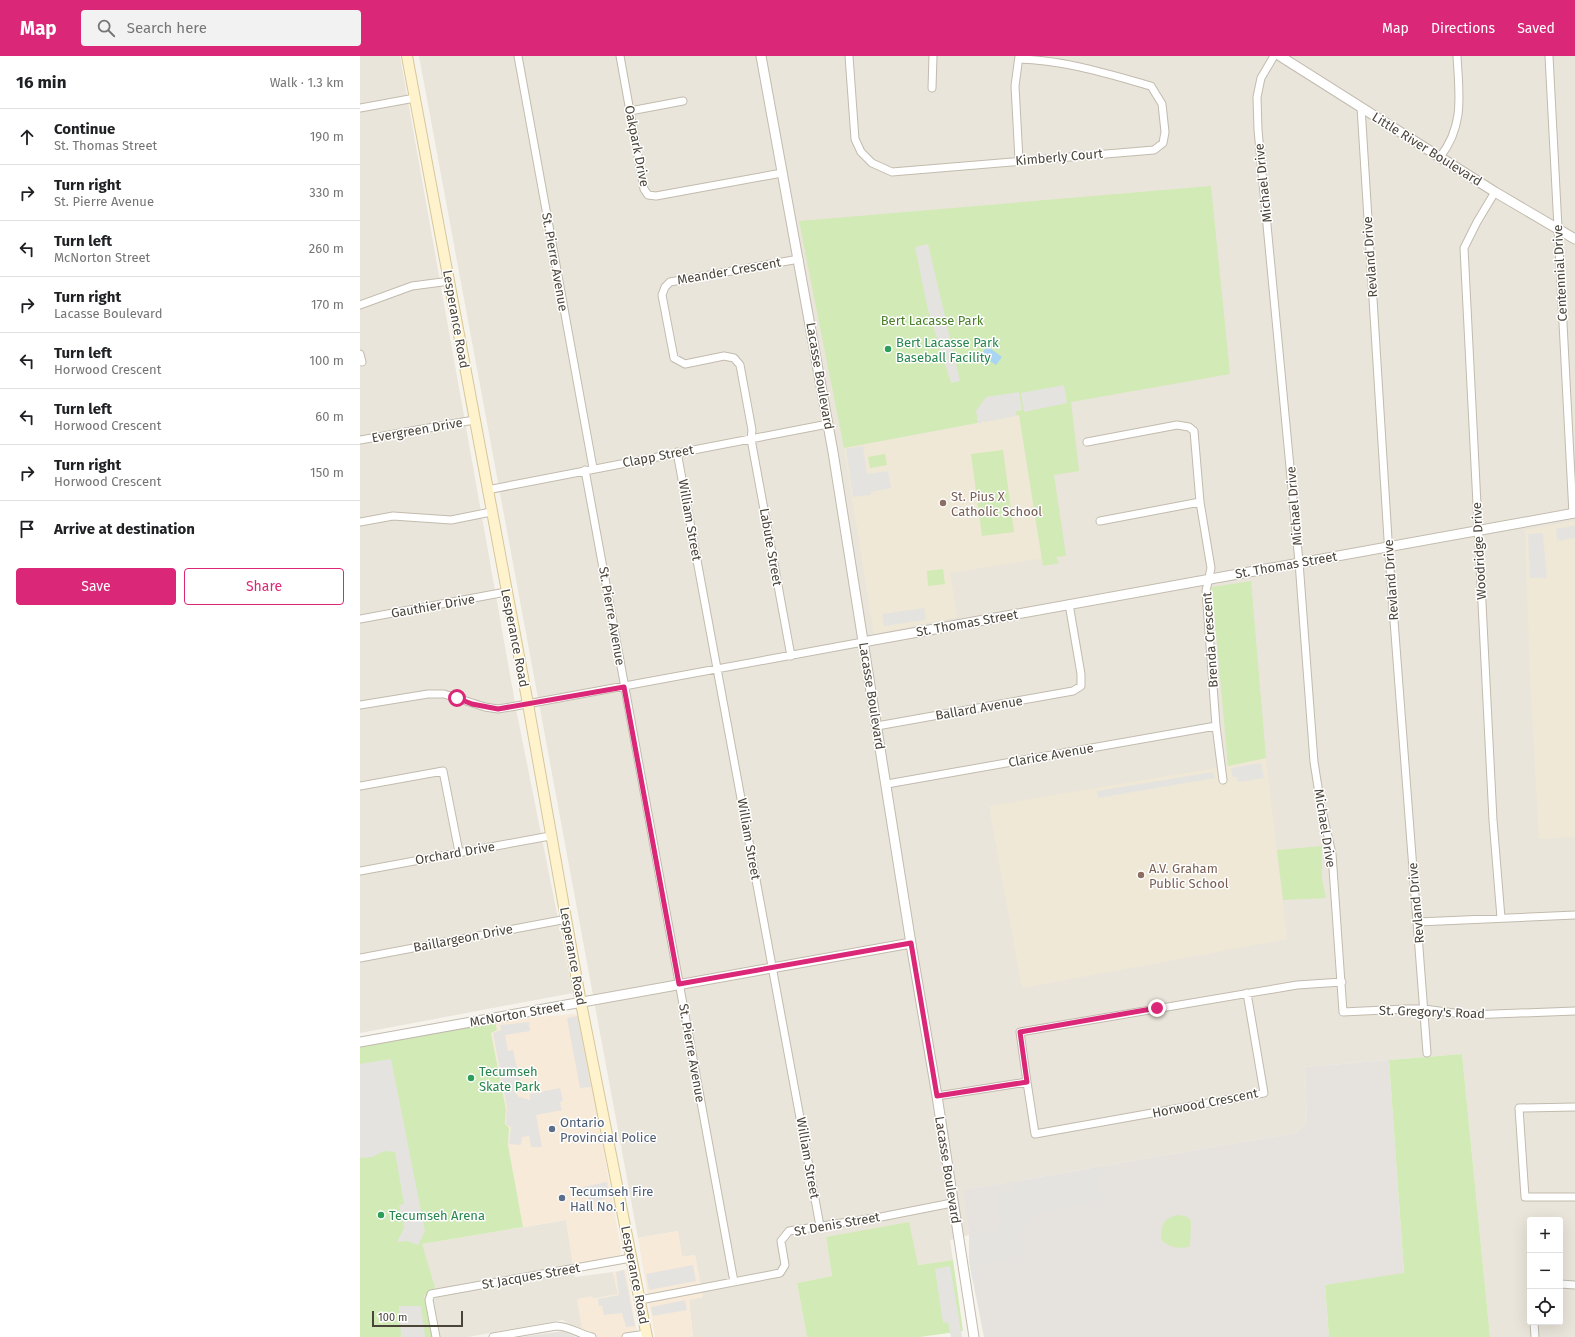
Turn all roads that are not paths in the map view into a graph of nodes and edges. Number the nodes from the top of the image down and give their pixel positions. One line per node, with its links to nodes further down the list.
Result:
1 (407, 56): 13 (main road, Lesperance Road)
2 (518, 56): 35 (street, St. Pierre Avenue)
3 (620, 56): 17 (street, Oakpark Drive)
4 (761, 56): 20 (street, Lacasse Boulevard)
5 (849, 56): 19 (street, Kimberly Court)
6 (933, 56): 12 (street)
7 (1274, 56): 45 (street, Michael Drive)
8 (1280, 56): 15 (street, Little River Boulevard)
9 (1457, 56): 18 (street)
10 (1548, 56): 22 (street, Centennial Drive)
11 (1019, 58): 19 (street); 19 (street, Kimberly Court)
12 (932, 88)
13 (415, 98): 16 (street); 25 (main road, Lesperance Road)
14 (683, 102): 17 (street)
15 (1361, 107): 18 (street, Little River Boulevard); 44 (street, Revland Drive)
16 (360, 108)
17 (630, 111): 20 (street, Oakpark Drive)
18 (1440, 157): 21 (street, Little River Boulevard)
19 (1019, 160)
20 (782, 172): 24 (street, Lacasse Boulevard)
21 (1495, 192): 22 (street, Little River Boulevard); 43 (street, Woodridge Drive)
22 (1558, 229): 23 (street, Little River Boulevard); 40 (street, Centennial Drive)
23 (1575, 239)
24 (799, 259): 30 (street, Lacasse Boulevard); 31 (street, Meander Crescent)
25 (450, 281): 26 (street); 29 (main road, Lesperance Road)
26 (360, 305)
27 (360, 354): 28 (street)
28 (362, 362)
29 (474, 420): 32 (street, Evergreen Drive); 37 (main road, Lesperance Road)
30 (828, 424): 31 (street, Clapp Street); 50 (street, Lacasse Boulevard)
31 (751, 439): 34 (street, Clapp Street); 51 (street, Labute Street)
32 (360, 440)
33 (1087, 442): 38 (street, Brenda Crescent)
34 (678, 452): 35 (street, Clapp Street); 52 (street, William Street)
35 (593, 468): 36 (street, Clapp Street)
36 (585, 470): 37 (street, Clapp Street); 53 (street, St. Pierre Avenue)
37 (487, 490): 39 (main road, Lesperance Road)
38 (1200, 502): 41 (street); 46 (street, Brenda Crescent)
39 (491, 512): 42 (street); 47 (main road, Lesperance Road)
40 (1574, 514): 43 (street, St. Thomas Street)
41 (1100, 521)
42 (360, 522)
43 (1478, 531): 44 (street, St. Thomas Street); 65 (street, Woodridge Drive)
44 (1388, 546): 45 (street, St. Thomas Street); 67 (street, Revland Drive)
45 (1299, 562): 46 (street, St. Thomas Street); 71 (street, Michael Drive)
46 (1208, 579): 48 (street, St. Thomas Street); 57 (street, Brenda Crescent)
47 (506, 592): 49 (street, Gauthier Drive); 54 (main road, Lesperance Road)
48 (1069, 604): 50 (street, St. Thomas Street); 56 (street, Ballard Avenue)
49 (360, 620)
50 (864, 642): 51 (street, St. Thomas Street); 56 (street, Lacasse Boulevard)
51 (791, 656): 52 (street, St. Thomas Street)
52 (718, 669): 53 (street, St. Thomas Street); 70 (street, William Street)
53 (624, 687): 54 (street, St. Thomas Street); 72 (street, St. Pierre Avenue)
54 (528, 704): 55 (street, St. Thomas Street); 61 (main road, Lesperance Road)
55 (360, 705)
56 (877, 726): 59 (street, Lacasse Boulevard)
57 (1216, 726): 58 (street, Brenda Crescent); 59 (street, Clarice Avenue)
58 (1223, 780)
59 (887, 784): 68 (street, Lacasse Boulevard)
60 (360, 786): 62 (street)
61 (550, 836): 62 (street, Orchard Drive); 66 (main road, Lesperance Road)
62 (459, 852): 63 (street, Orchard Drive)
63 (360, 870)
64 (1575, 915): 65 (street)
65 (1500, 918): 67 (street)
66 (567, 919): 69 (street, Baillargeon Drive); 74 (main road, Lesperance Road)
67 (1418, 922): 75 (street, Revland Drive)
68 (911, 943): 70 (street, McNorton Street); 80 (street, Lacasse Boulevard)
69 (360, 958)
70 (772, 967): 72 (street, McNorton Street); 84 (street, William Street)
71 (1342, 982): 73 (street); 75 (street, St. Gregory's Road)
72 (679, 984): 74 (street, McNorton Street); 86 (street, St. Pierre Avenue)
73 (1247, 993): 79 (street, Horwood Crescent); 79 (street, Horwood Crescent)
74 (581, 1003): 77 (street, McNorton Street); 85 (main road, Lesperance Road)
75 (1424, 1009): 76 (street, St. Gregory's Road); 78 (street, Revland Drive)
76 (1575, 1011)
77 (360, 1042)
78 (1427, 1053)
79 (1027, 1082): 80 (street)
80 (937, 1096): 83 (street, Lacasse Boulevard)
81 (1575, 1107): 82 (street)
82 (1575, 1197)
83 (952, 1203): 84 (street, St Denis Street); 96 (street, Lacasse Boulevard)
84 (820, 1226): 86 (street, St Denis Street)
85 (632, 1258): 89 (main road, Lesperance Road); 92 (street, St Jacques Street)
86 (734, 1282): 89 (street, St Denis Street)
87 (1563, 1284): 88 (street)
88 (1575, 1284)
89 (640, 1300): 91 (main road, Lesperance Road)
90 (1534, 1325): 97 (street)
91 (647, 1335): 95 (street)
92 (436, 1337)
93 (493, 1337): 94 (street)
94 (592, 1337)
95 (626, 1337)
96 (974, 1337)
97 (1535, 1337)

